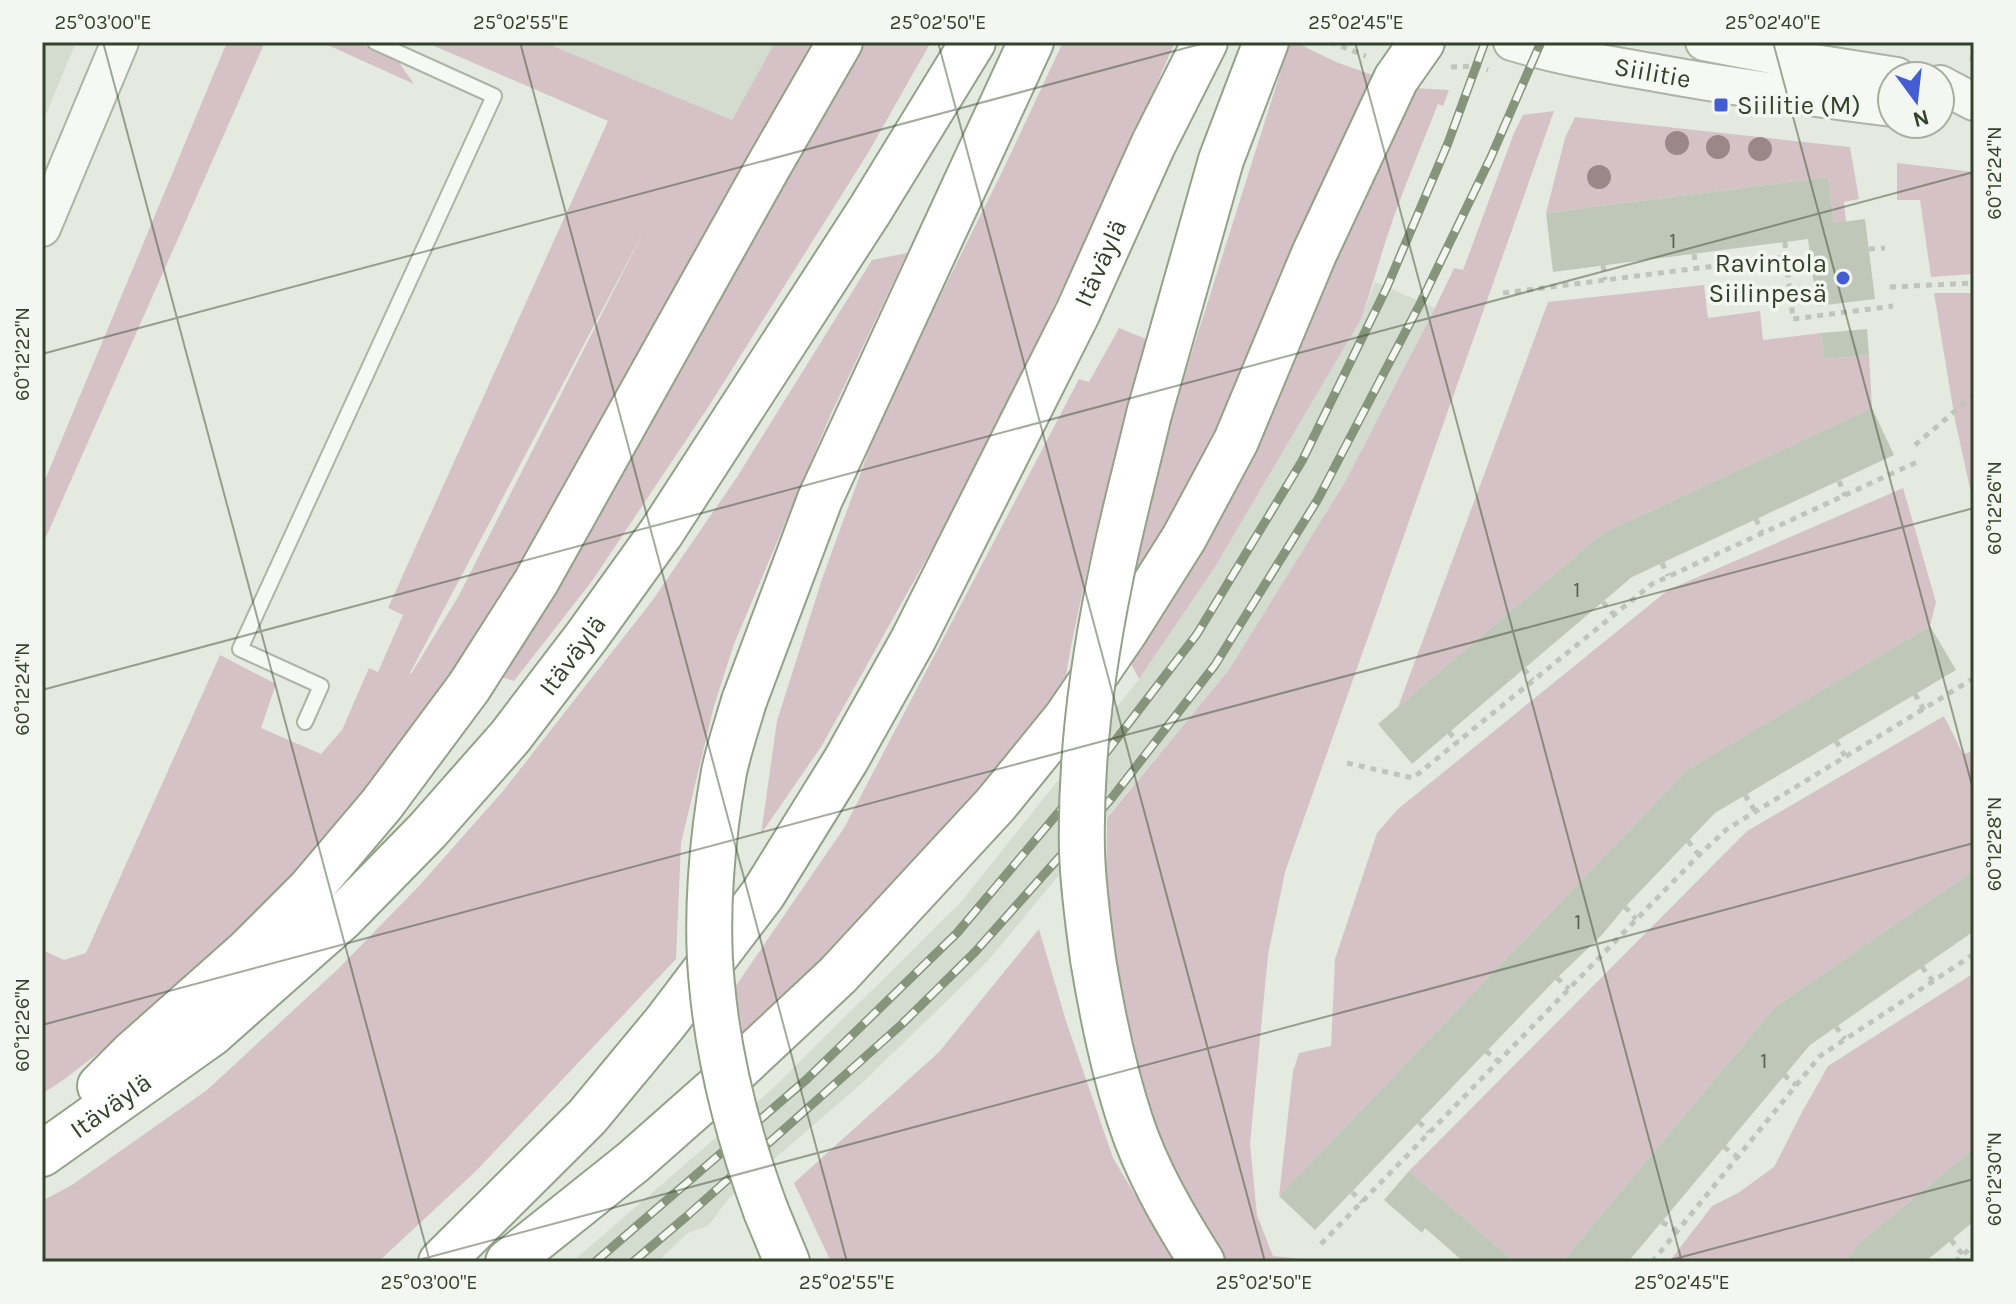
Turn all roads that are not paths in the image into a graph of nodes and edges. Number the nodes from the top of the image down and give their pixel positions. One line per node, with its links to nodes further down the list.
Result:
1 (120, 42): 15 (street)
2 (375, 42): 16 (lane)
3 (840, 42): 17 (highway)
4 (973, 42): 18 (highway, Itäväylä)
5 (1031, 42): 21 (highway, bridge)
6 (1266, 42): 22 (highway, bridge)
7 (1422, 42): 20 (highway)
8 (1512, 42): 14 (street, Siilitie)
9 (1704, 42): 11 (street, Siilitie)
10 (1200, 55): 19 (highway, Itäväylä)
11 (1876, 73)
12 (1956, 93): 13 (street)
13 (1974, 104)
14 (1876, 106)
15 (42, 228)
16 (305, 722)
17 (42, 1145)
18 (42, 1154)
19 (441, 1262)
20 (508, 1262)
21 (787, 1262)
22 (1202, 1262)

